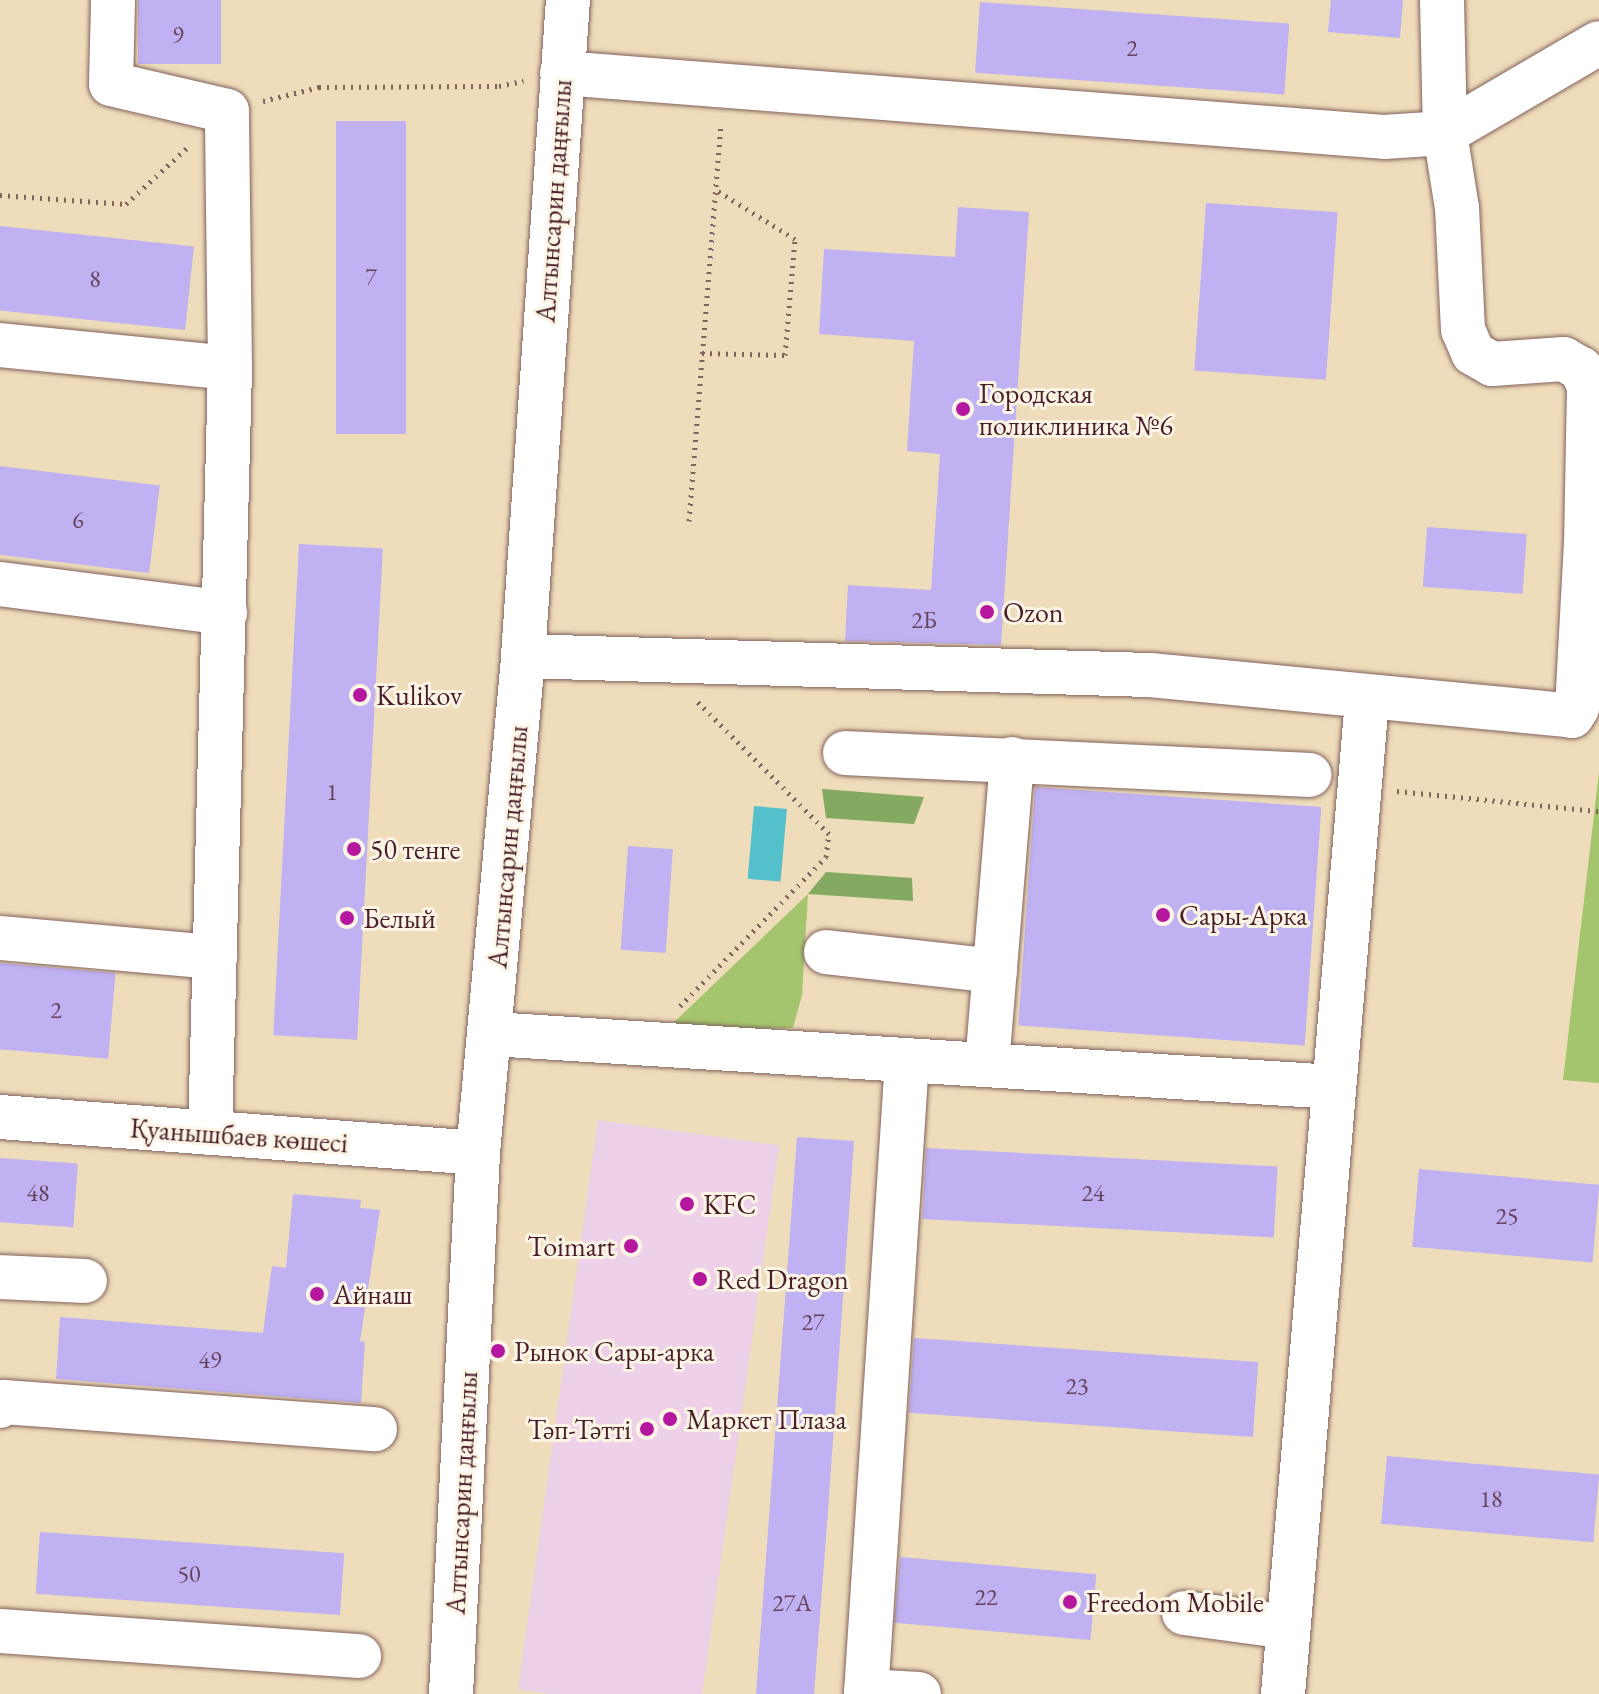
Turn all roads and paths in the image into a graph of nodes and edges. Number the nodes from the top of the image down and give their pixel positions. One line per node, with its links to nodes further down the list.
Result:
1 (113, 0): 7 (main road)
2 (568, 0): 5 (main road, Алтынсарин даңғылы)
3 (1442, 0): 8 (main road)
4 (1599, 43): 8 (main road)
5 (562, 73): 6 (main road); 7 (path); 18 (main road, Алтынсарин даңғылы)
6 (724, 82): 8 (main road); 9 (path)
7 (227, 111): 10 (path); 13 (main road)
8 (1445, 133): 15 (main road)
9 (716, 190): 12 (path); 12 (path)
10 (0, 195)
11 (0, 345): 13 (main road)
12 (702, 353): 14 (path)
13 (230, 368): 17 (main road)
14 (689, 521)
15 (1592, 545): 20 (main road)
16 (0, 584): 17 (main road)
17 (225, 613): 28 (main road)
18 (523, 656): 19 (main road); 30 (main road, Алтынсарин даңғылы)
19 (692, 661): 20 (main road); 31 (path)
20 (1367, 699): 24 (main road)
21 (845, 753): 22 (main road)
22 (1012, 759): 23 (main road); 29 (main road)
23 (1309, 775)
24 (1359, 787): 25 (path); 34 (main road)
25 (1599, 811)
26 (0, 938): 28 (main road)
27 (826, 952): 29 (main road)
28 (215, 957): 36 (main road)
29 (995, 971): 33 (main road)
30 (492, 1034): 31 (main road); 37 (main road, Алтынсарин даңғылы)
31 (642, 1044): 32 (main road)
32 (907, 1060): 33 (main road); 46 (main road)
33 (987, 1065): 34 (main road)
34 (1334, 1087): 43 (main road)
35 (0, 1117): 36 (main road, Қуанышбаев көшесі)
36 (210, 1133): 37 (main road, Қуанышбаев көшесі)
37 (478, 1153): 47 (main road, Алтынсарин даңғылы)
38 (0, 1277): 39 (main road)
39 (85, 1281)
40 (0, 1406): 41 (main road)
41 (375, 1429)
42 (1184, 1613): 43 (main road)
43 (1288, 1627): 49 (main road)
44 (0, 1631): 45 (main road)
45 (359, 1656)
46 (866, 1692): 48 (main road)
47 (451, 1694)
48 (919, 1694)
49 (1283, 1694)

